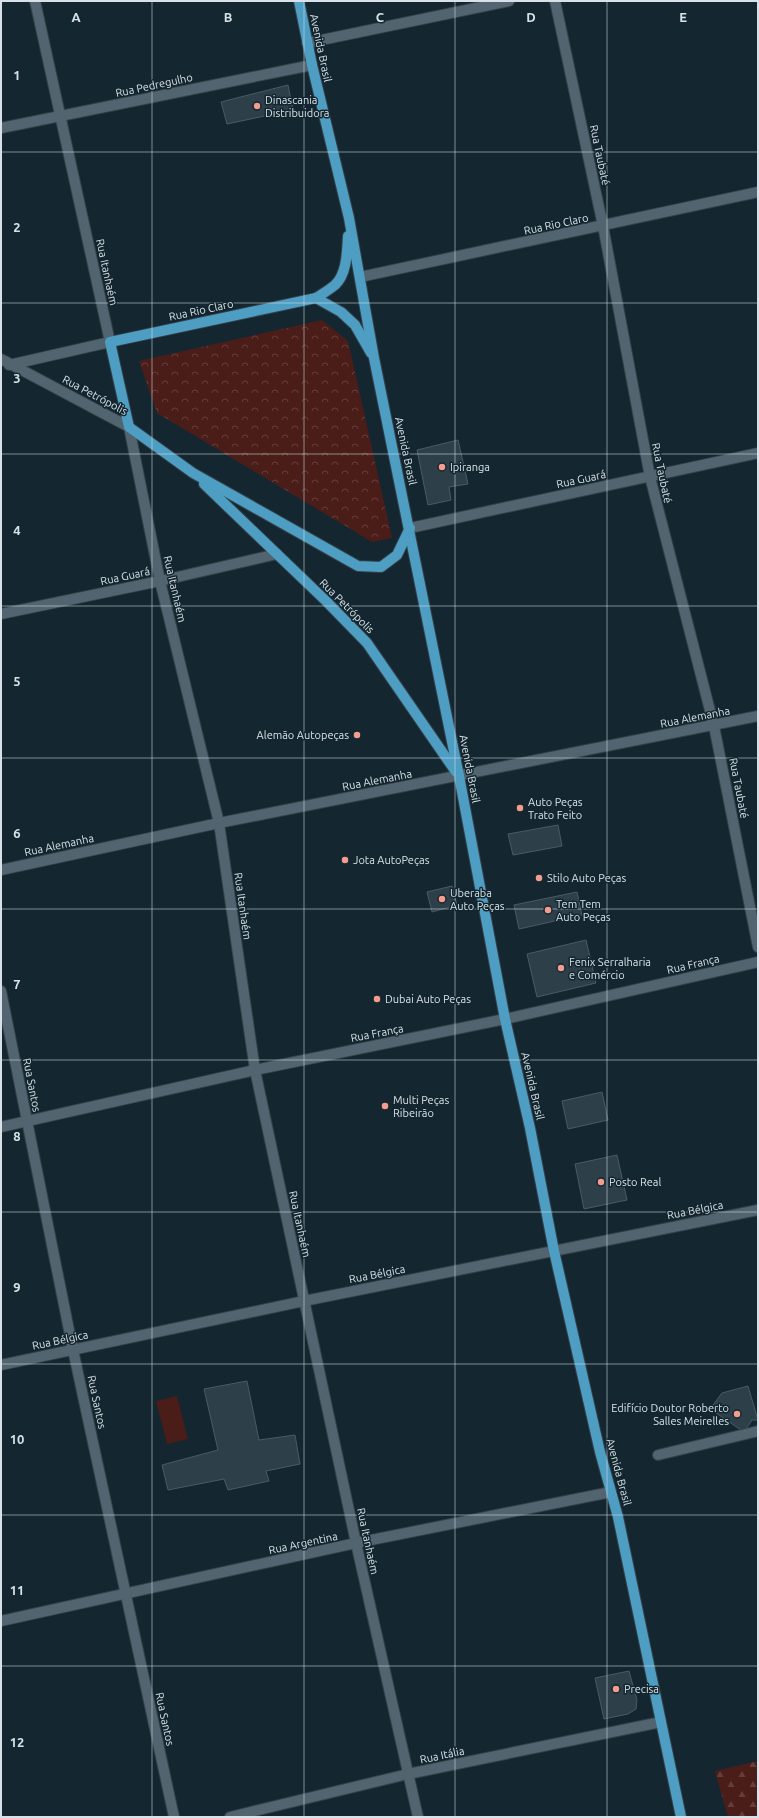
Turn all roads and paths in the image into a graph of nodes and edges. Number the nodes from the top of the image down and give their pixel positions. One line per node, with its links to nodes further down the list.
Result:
1 (35, 1): 7 (street, Rua Itanhaém)
2 (300, 1): 5 (main road, Avenida Brasil)
3 (509, 1): 5 (street)
4 (555, 1): 11 (street, Rua Taubaté)
5 (308, 43): 6 (main road, Avenida Brasil)
6 (312, 65): 7 (street, Rua Pedregulho); 10 (main road, Avenida Brasil)
7 (61, 116): 8 (street, Rua Pedregulho); 14 (street, Rua Itanhaém)
8 (1, 128)
9 (758, 192): 11 (street, Rua Rio Claro)
10 (349, 218): 12 (main road, Avenida Brasil); 13 (main road, Rua Rio Claro)
11 (603, 226): 12 (street, Rua Rio Claro); 21 (street, Rua Taubaté)
12 (360, 277): 15 (main road, Avenida Brasil)
13 (316, 298): 14 (main road, Rua Rio Claro); 15 (main road, Avenida Brasil)
14 (110, 342): 17 (street, Rua Rio Claro); 18 (main road, Rua Itanhaém)
15 (374, 358): 22 (main road, Avenida Brasil)
16 (1, 359): 17 (street, Rua Petrópolis)
17 (6, 366): 18 (street, Rua Petrópolis)
18 (129, 427): 20 (main road, Rua Petrópolis); 24 (street, Rua Itanhaém)
19 (758, 453): 21 (street, Rua Guará)
20 (193, 473): 22 (main road, Rua Petrópolis); 23 (main road, Rua Petrópolis)
21 (650, 477): 22 (street, Rua Guará); 27 (street, Rua Taubaté)
22 (410, 528): 28 (main road, Avenida Brasil)
23 (277, 554): 24 (street, Rua Guará); 28 (main road, Rua Petrópolis)
24 (160, 581): 25 (street, Rua Guará); 29 (street, Rua Itanhaém)
25 (1, 614)
26 (758, 716): 27 (street, Rua Alemanha)
27 (714, 726): 28 (street, Rua Alemanha); 31 (street, Rua Taubaté)
28 (459, 776): 29 (street, Rua Alemanha); 34 (main road, Avenida Brasil)
29 (219, 823): 30 (street, Rua Alemanha); 35 (street, Rua Itanhaém)
30 (1, 870)
31 (758, 947)
32 (758, 962): 34 (street, Rua França)
33 (1, 991): 36 (street, Rua Santos)
34 (505, 1019): 35 (street, Rua França); 39 (main road, Avenida Brasil)
35 (255, 1070): 36 (street, Rua França); 40 (street, Rua Itanhaém)
36 (27, 1121): 37 (street, Rua França); 41 (street, Rua Santos)
37 (1, 1127)
38 (758, 1210): 39 (street, Rua Bélgica)
39 (554, 1251): 40 (street, Rua Bélgica); 45 (main road, Avenida Brasil)
40 (304, 1301): 41 (street, Rua Bélgica); 46 (street, Rua Itanhaém)
41 (73, 1350): 42 (street, Rua Bélgica); 47 (street, Rua Santos)
42 (1, 1364)
43 (758, 1431): 44 (street)
44 (658, 1455)
45 (611, 1492): 46 (street, Rua Argentina); 49 (main road, Avenida Brasil)
46 (356, 1543): 47 (street, Rua Argentina); 50 (street, Rua Itanhaém)
47 (125, 1594): 48 (street, Rua Argentina); 51 (street, Rua Santos)
48 (1, 1621)
49 (661, 1722): 50 (street, Rua Itália); 54 (main road, Avenida Brasil)
50 (408, 1774): 52 (street, Rua Itália); 53 (street, Rua Itanhaém)
51 (174, 1817)
52 (230, 1817)
53 (418, 1817)
54 (681, 1817)

